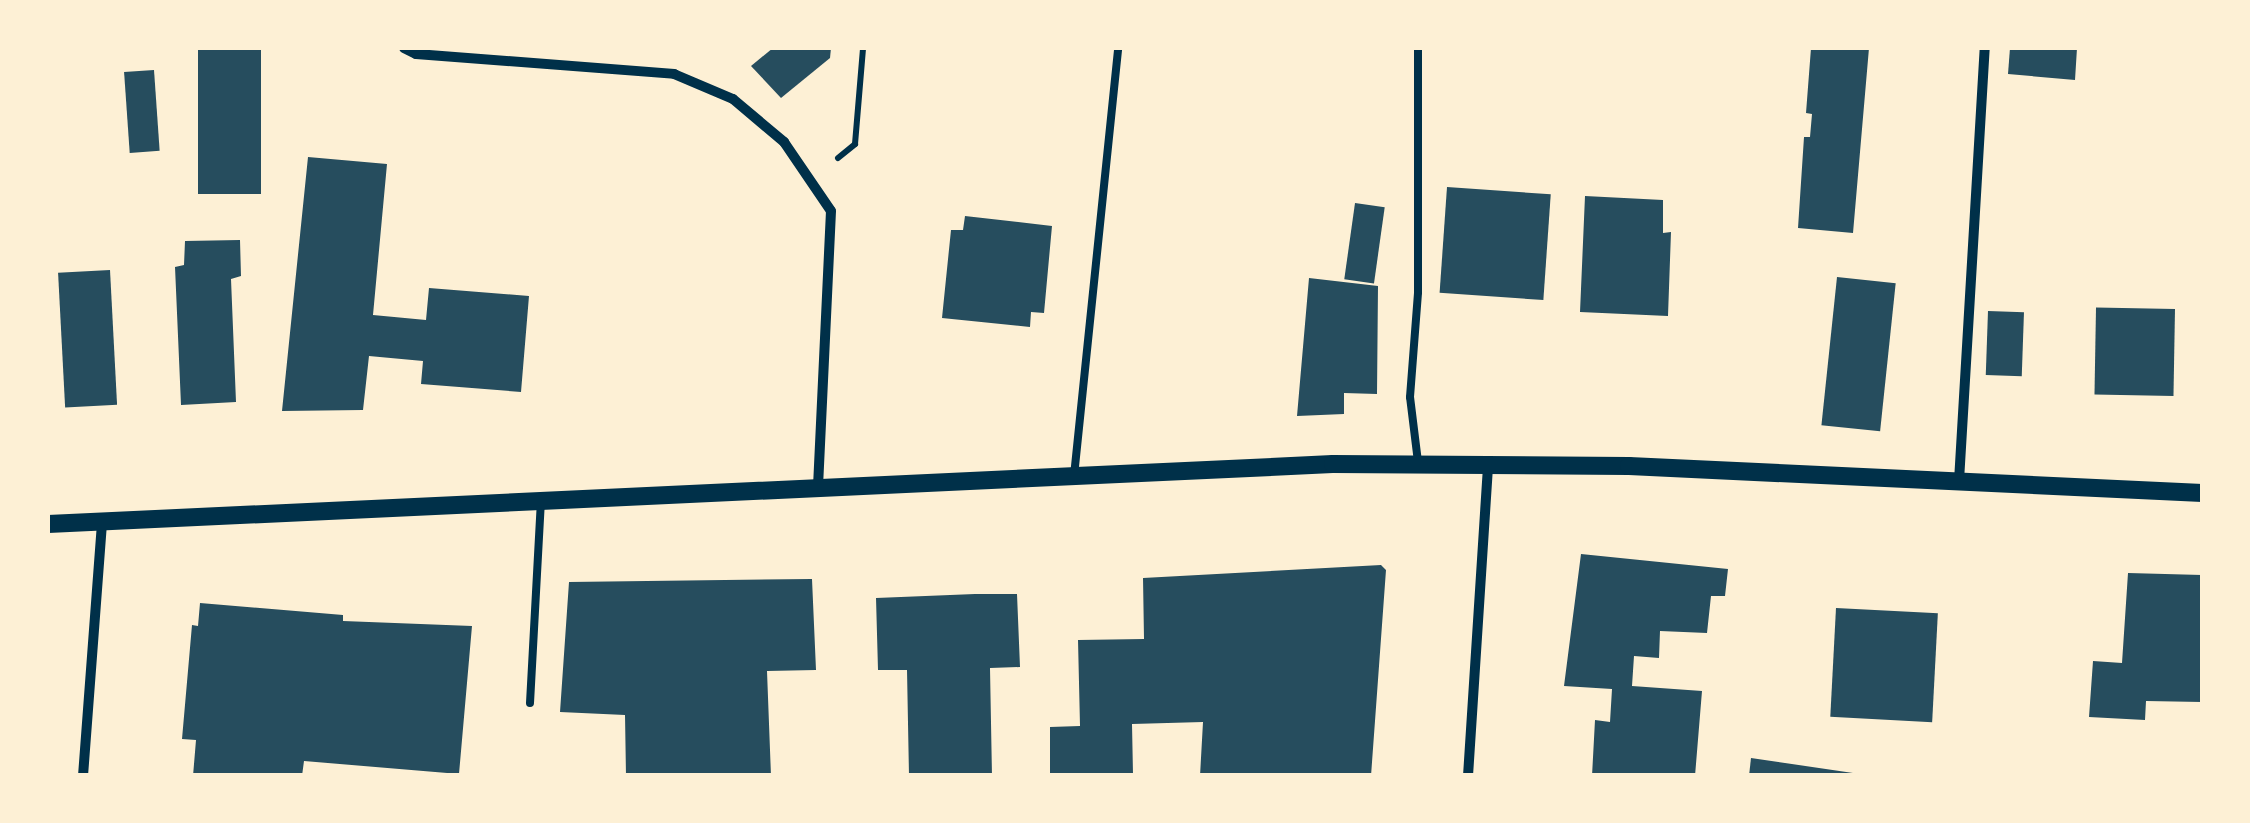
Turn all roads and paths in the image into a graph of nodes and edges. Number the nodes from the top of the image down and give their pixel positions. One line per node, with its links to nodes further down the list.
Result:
1 (404, 48): 6 (street)
2 (863, 48): 6 (path)
3 (1118, 48): 9 (lane)
4 (1418, 48): 8 (lane)
5 (1986, 48): 10 (street)
6 (811, 182): 11 (street)
7 (1488, 463): 8 (street); 10 (street); 18 (street)
8 (1418, 464): 9 (street)
9 (1074, 477): 11 (street)
10 (1959, 481): 12 (street)
11 (818, 490): 13 (street)
12 (2202, 493)
13 (541, 502): 14 (street); 16 (lane)
14 (102, 523): 15 (street); 17 (street)
15 (48, 524)
16 (530, 703)
17 (83, 776)
18 (1468, 776)

